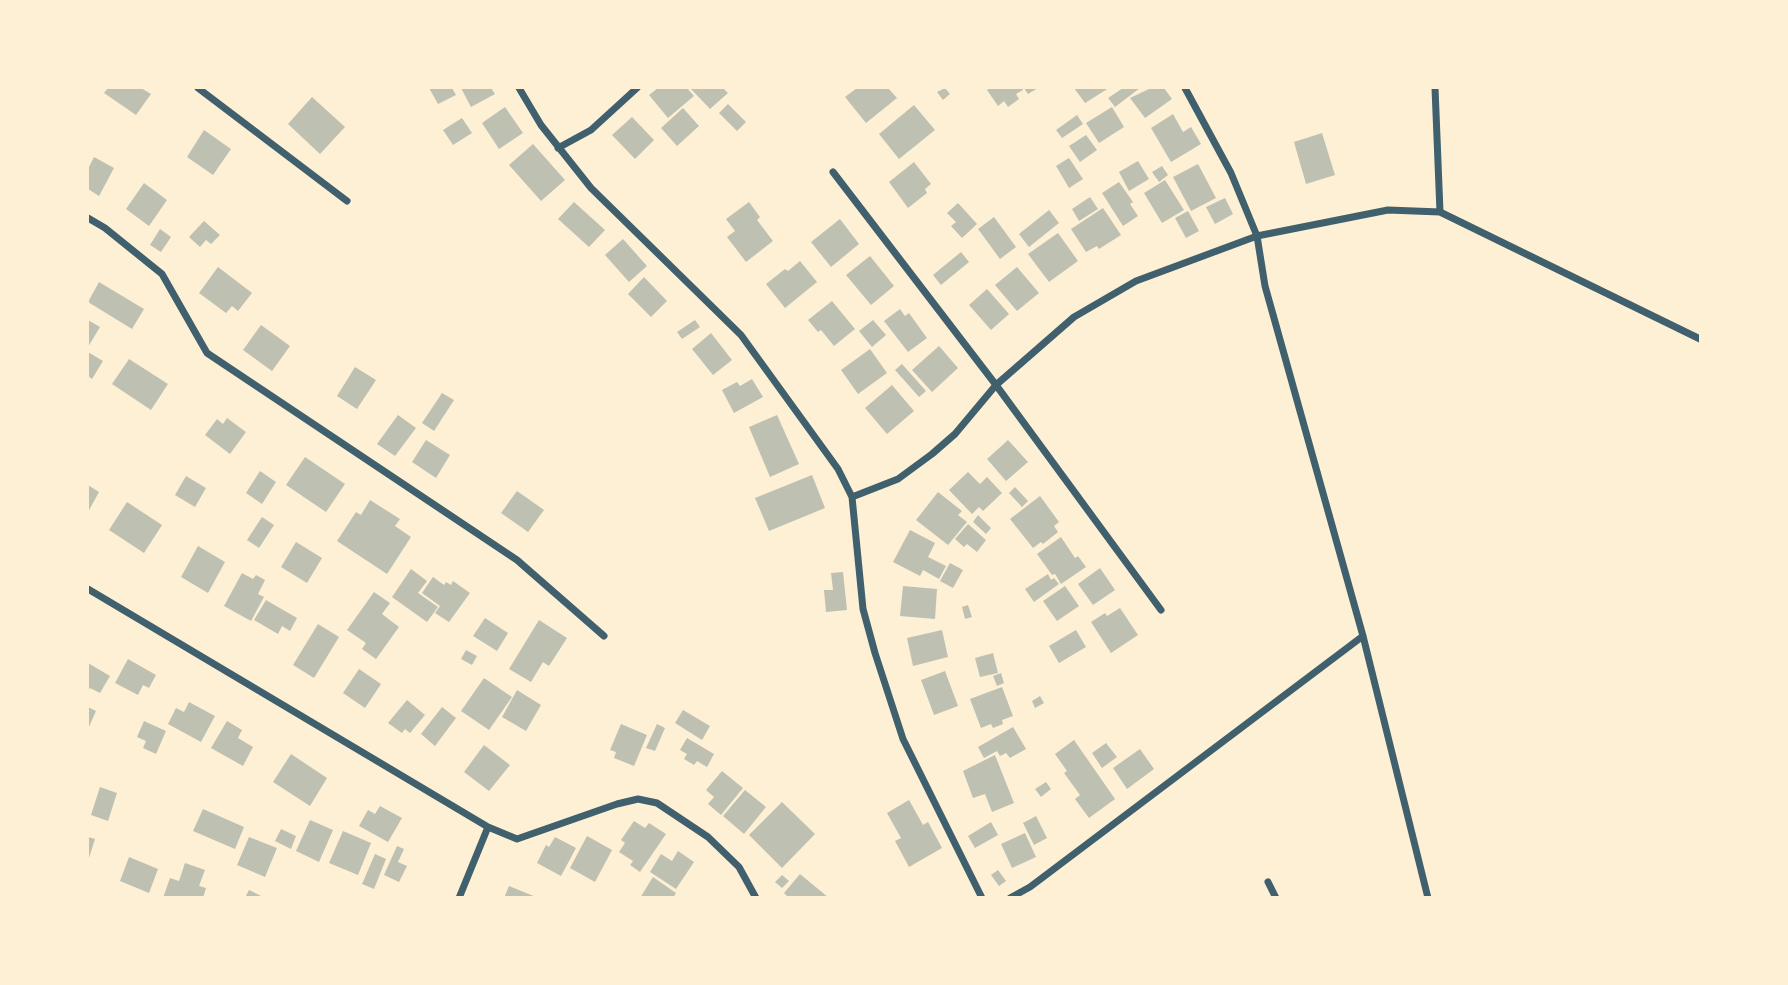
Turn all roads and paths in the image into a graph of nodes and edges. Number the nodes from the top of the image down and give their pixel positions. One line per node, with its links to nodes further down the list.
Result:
1 (198, 88): 8 (street)
2 (519, 88): 6 (street)
3 (637, 88): 6 (street)
4 (1185, 88): 11 (street)
5 (1435, 88): 9 (street)
6 (558, 148): 14 (street)
7 (833, 172): 13 (street)
8 (347, 201)
9 (1440, 212): 11 (street); 12 (street)
10 (88, 218): 17 (street)
11 (1257, 236): 13 (street); 18 (street)
12 (1700, 340)
13 (996, 385): 14 (street); 16 (street)
14 (852, 497): 23 (street)
15 (88, 589): 19 (street)
16 (1161, 610)
17 (604, 636)
18 (1363, 636): 24 (street); 26 (street)
19 (488, 827): 21 (street); 22 (street)
20 (1268, 882): 25 (street)
21 (459, 898)
22 (756, 898)
23 (982, 898)
24 (1010, 898)
25 (1276, 898)
26 (1428, 898)

